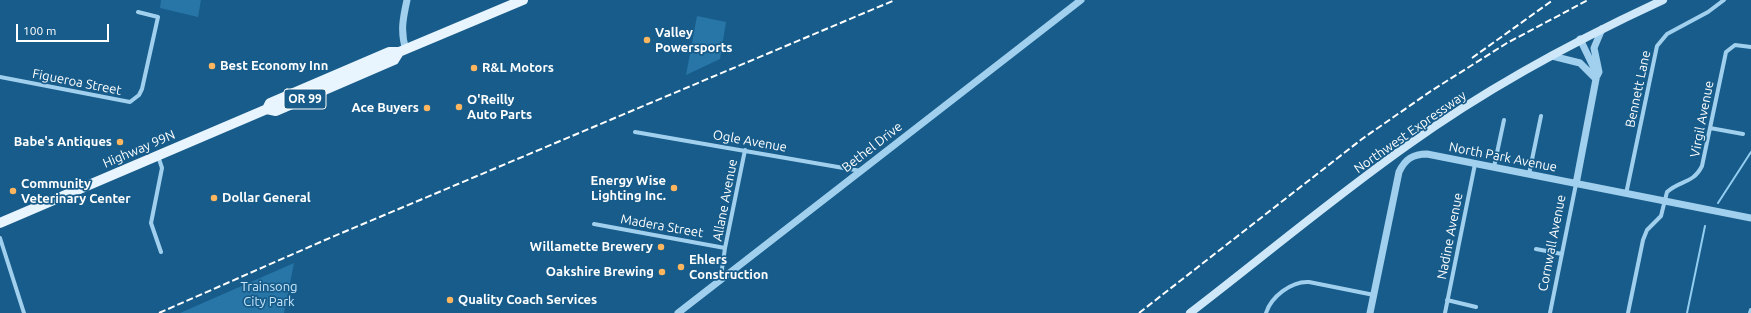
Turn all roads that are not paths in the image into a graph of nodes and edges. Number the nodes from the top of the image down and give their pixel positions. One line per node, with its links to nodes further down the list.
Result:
1 (407, 0): 10 (street)
2 (1081, 0): 23 (street, Bethel Drive)
3 (1663, 0): 7 (main road, Northwest Expressway)
4 (1724, 0): 26 (street, Bennett Lane)
5 (518, 1): 10 (main road, Highway 99N / OR 99)
6 (138, 12): 12 (street, Figueroa Street)
7 (1602, 29): 8 (main road, Northwest Expressway); 13 (street)
8 (1580, 39): 11 (main road, Northwest Expressway); 13 (street, Cornwall Avenue)
9 (1751, 47): 16 (street, Virgil Avenue)
10 (403, 51): 20 (main road, Highway 99N / OR 99)
11 (1552, 56): 13 (street); 43 (main road, Northwest Expressway)
12 (0, 78)
13 (1596, 80): 25 (street, Cornwall Avenue)
14 (1541, 116): 24 (street)
15 (1504, 120): 22 (street)
16 (1710, 128): 18 (street); 27 (street, Virgil Avenue)
17 (635, 132): 19 (street, Ogle Avenue)
18 (1743, 134)
19 (745, 150): 23 (street, Ogle Avenue); 32 (street, Allane Avenue)
20 (158, 155): 29 (main road, Highway 99N / OR 99); 34 (street)
21 (1475, 164): 22 (street, North Park Avenue); 37 (street, North Park Avenue); 38 (street, Nadine Avenue)
22 (1494, 168): 24 (street, North Park Avenue)
23 (861, 171): 36 (street, Bethel Drive)
24 (1530, 174): 25 (street, North Park Avenue)
25 (1576, 184): 26 (street, North Park Avenue); 35 (street, Cornwall Avenue)
26 (1626, 194): 27 (street, North Park Avenue)
27 (1665, 201): 28 (street, North Park Avenue); 48 (street, Virgil Avenue)
28 (1751, 218)
29 (0, 223)
30 (594, 224): 32 (street, Madera Street)
31 (0, 238): 41 (street)
32 (726, 248): 36 (street, Allane Avenue)
33 (1536, 249): 35 (street)
34 (161, 252)
35 (1562, 254): 47 (street, Cornwall Avenue)
36 (723, 277): 42 (street, Bethel Drive)
37 (1374, 295): 44 (street); 45 (street, North Park Avenue)
38 (1447, 300): 39 (street); 46 (street, Nadine Avenue)
39 (1476, 307)
40 (1751, 310): 49 (street)
41 (24, 313)
42 (678, 313)
43 (1190, 313)
44 (1266, 313)
45 (1370, 313)
46 (1445, 313)
47 (1550, 313)
48 (1628, 313)
49 (1750, 313)

